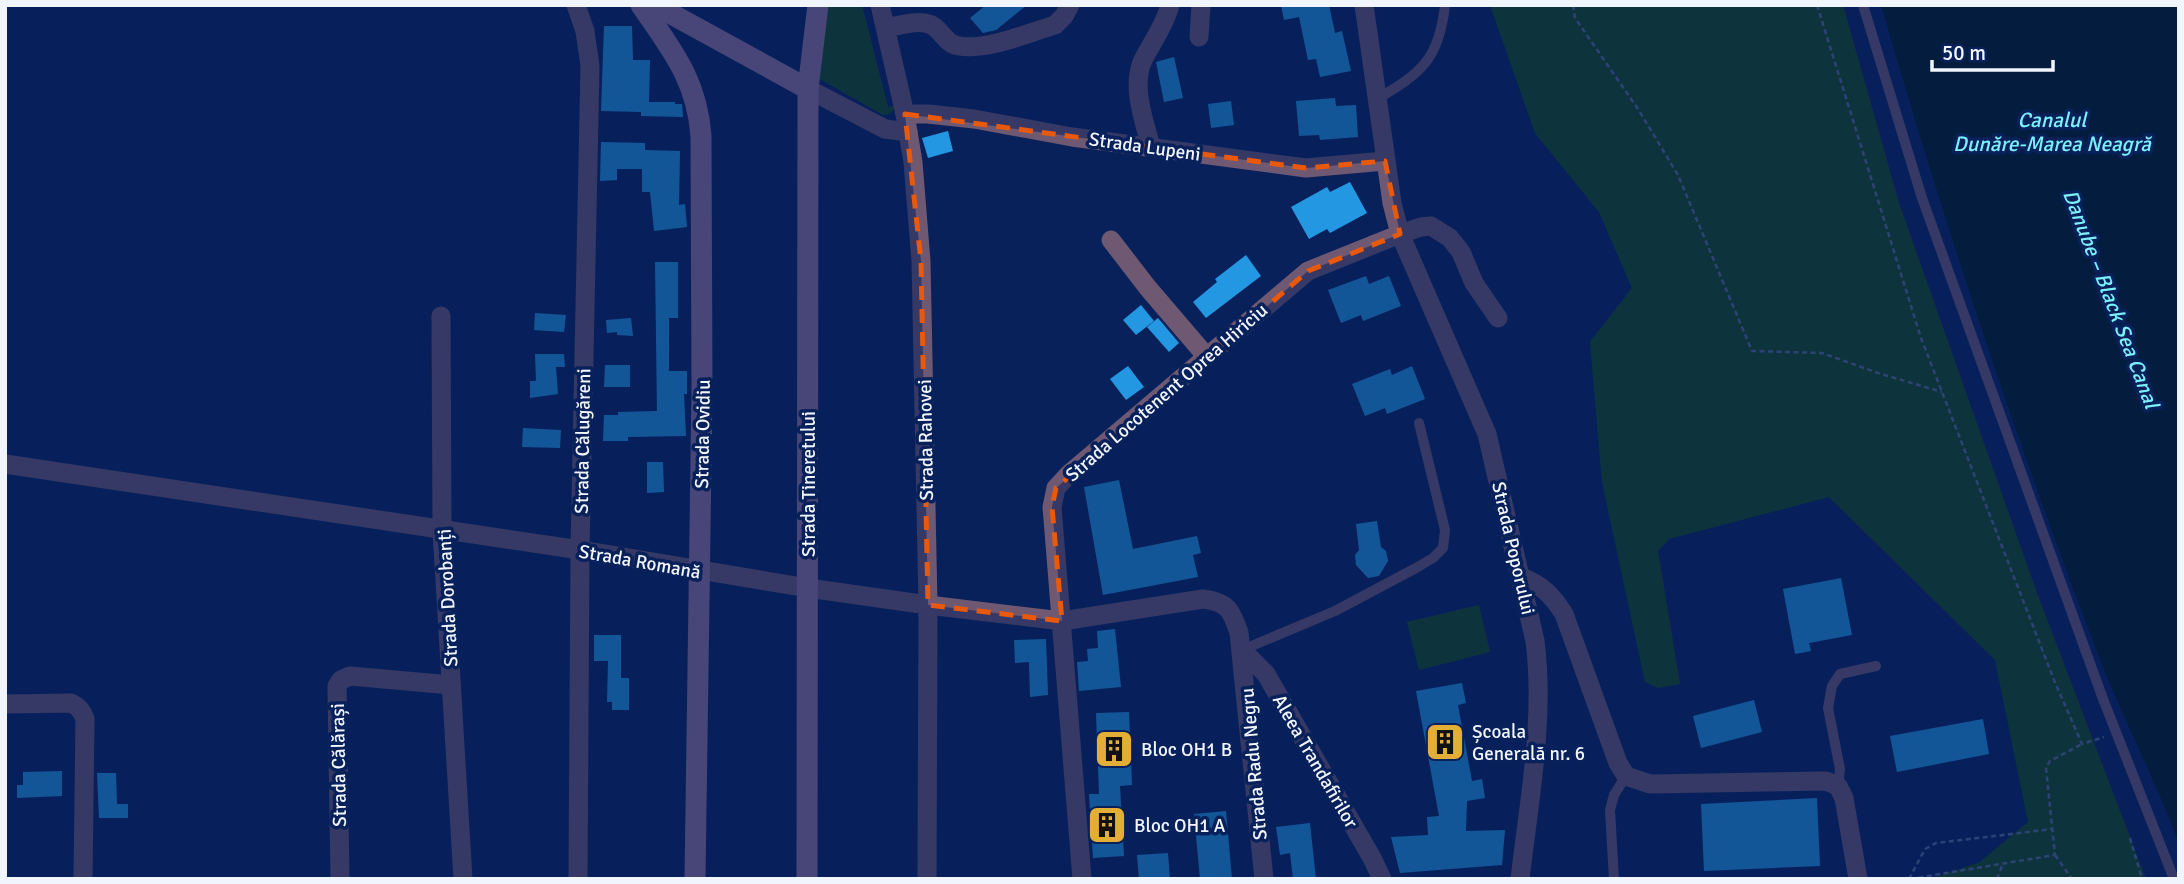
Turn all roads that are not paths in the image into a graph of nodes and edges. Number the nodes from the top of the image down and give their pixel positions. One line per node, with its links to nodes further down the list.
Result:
1 (576, 5): 27 (street, Strada Călugăreni)
2 (641, 5): 28 (main road, Strada Ovidiu)
3 (654, 5): 14 (main road, Strada Lupeni)
4 (818, 5): 14 (main road, Strada Tineretului)
5 (880, 5): 12 (street, Strada Rahovei)
6 (1070, 5): 12 (street)
7 (1170, 5): 17 (street)
8 (1201, 5): 13 (street)
9 (1364, 5): 15 (street, Strada Poporului)
10 (1445, 5): 15 (lane)
11 (1863, 5): 52 (lane)
12 (886, 28): 16 (street, Strada Rahovei)
13 (1199, 37)
14 (808, 89): 16 (street, Strada Lupeni); 30 (main road, Strada Tineretului)
15 (1376, 99): 18 (street, Strada Poporului)
16 (906, 123): 17 (street, Strada Lupeni); 31 (street, Strada Rahovei)
17 (1151, 147): 18 (street, Strada Lupeni)
18 (1385, 161): 19 (street, Strada Poporului)
19 (1400, 234): 22 (street); 23 (street, Strada Locotenent Oprea Hiriciu); 29 (street, Strada Poporului)
20 (1111, 240): 23 (street)
21 (441, 316): 26 (street, Strada Dorobanți)
22 (1498, 318)
23 (1207, 357): 32 (street, Strada Locotenent Oprea Hiriciu)
24 (1419, 423): 33 (lane)
25 (5, 464): 26 (street, Strada Romană)
26 (442, 531): 27 (street, Strada Romană); 35 (street, Strada Dorobanți)
27 (580, 551): 28 (street, Strada Romană); 42 (street, Strada Călugăreni)
28 (700, 571): 30 (street, Strada Romană); 43 (main road, Strada Ovidiu)
29 (1521, 577): 37 (street); 49 (street, Strada Poporului)
30 (808, 588): 31 (street, Strada Romană); 44 (main road, Strada Tineretului)
31 (928, 605): 32 (street, Strada Romană); 45 (street, Strada Rahovei)
32 (1062, 621): 33 (street, Strada Romană); 46 (street, Strada Locotenent Oprea Hiriciu)
33 (1242, 650): 47 (street, Strada Radu Negru); 48 (street, Aleea Trandafirilor)
34 (1876, 666): 38 (lane)
35 (451, 685): 40 (street, Strada Călărași); 41 (street, Strada Dorobanți)
36 (5, 704): 39 (street)
37 (1626, 776): 38 (street); 50 (lane)
38 (1838, 786): 51 (street)
39 (83, 879)
40 (340, 879)
41 (463, 879)
42 (578, 879)
43 (695, 879)
44 (807, 879)
45 (927, 879)
46 (1082, 879)
47 (1264, 879)
48 (1382, 879)
49 (1520, 879)
50 (1614, 879)
51 (1858, 879)
52 (2174, 879)

